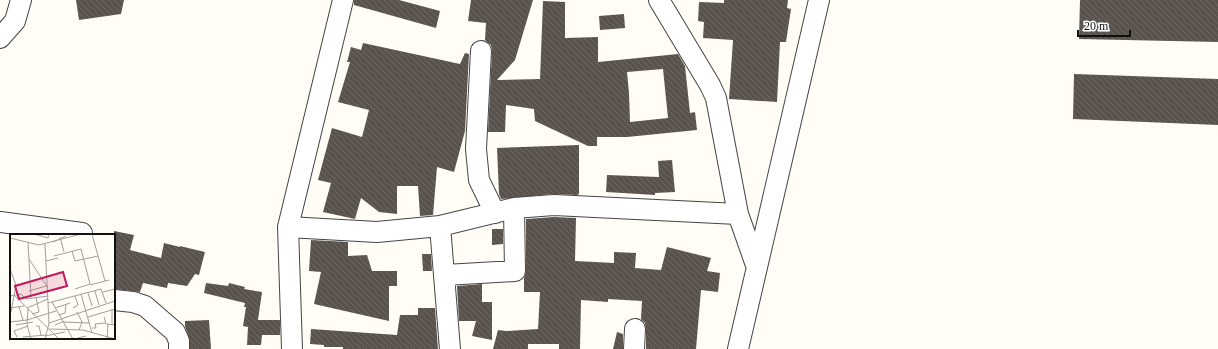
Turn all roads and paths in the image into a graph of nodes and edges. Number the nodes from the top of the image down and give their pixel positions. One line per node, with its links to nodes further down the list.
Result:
1 (21, 0): 5 (street)
2 (343, 0): 12 (street)
3 (659, 0): 9 (street)
4 (819, 0): 14 (street)
5 (0, 38)
6 (481, 51): 8 (street)
7 (514, 208): 8 (street); 9 (street); 15 (street)
8 (495, 213): 11 (street)
9 (738, 214): 14 (street)
10 (0, 222): 13 (street)
11 (440, 226): 12 (street); 15 (street)
12 (288, 227): 19 (street)
13 (82, 234)
14 (757, 268): 22 (street)
15 (445, 275): 20 (street)
16 (115, 300): 18 (street)
17 (635, 329): 21 (street)
18 (179, 349)
19 (292, 349)
20 (450, 349)
21 (634, 349)
22 (738, 349)

